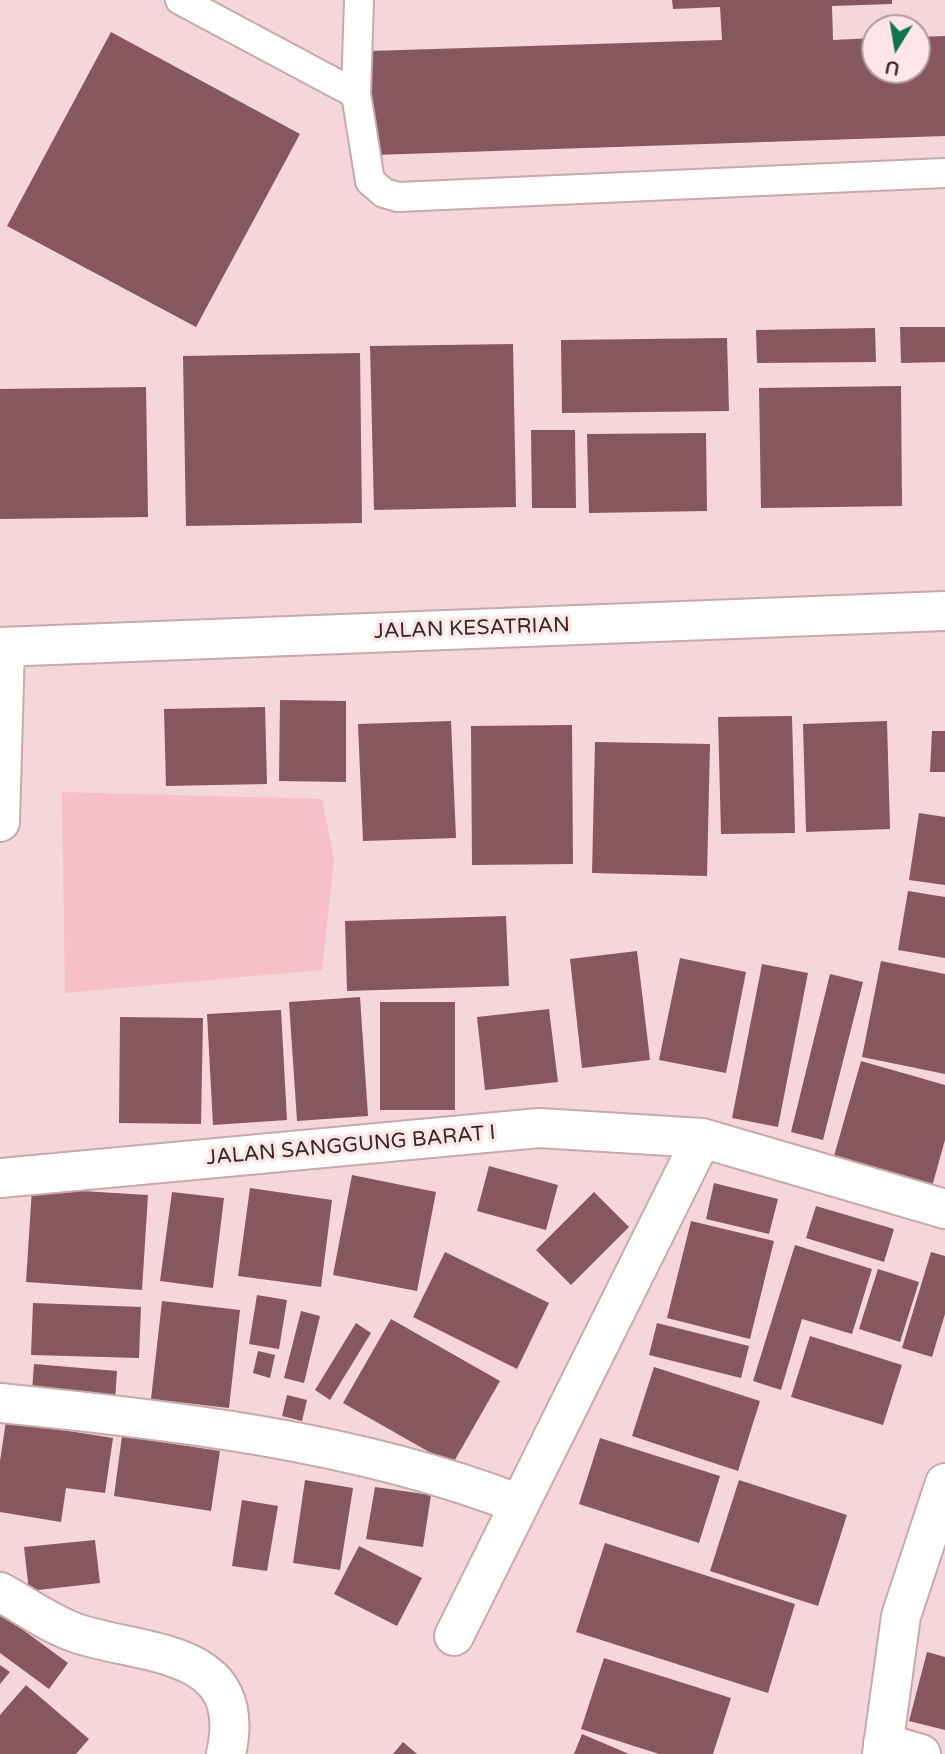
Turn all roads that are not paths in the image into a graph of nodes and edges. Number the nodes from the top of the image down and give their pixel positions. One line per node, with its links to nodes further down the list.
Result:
1 (180, 0): 3 (lane)
2 (359, 0): 3 (lane)
3 (356, 94): 4 (lane)
4 (945, 173)
5 (945, 611): 6 (street, JALAN KESATRIAN)
6 (3, 647): 7 (street)
7 (0, 822)
8 (702, 1138): 9 (street, JALAN SANGGUNG BARAT I); 10 (street, JALAN SANGGUNG BARAT I); 13 (street)
9 (0, 1178)
10 (945, 1209)
11 (0, 1403): 13 (street)
12 (945, 1483): 16 (street)
13 (519, 1504): 15 (street)
14 (0, 1592): 17 (street)
15 (454, 1636)
16 (883, 1749): 18 (street)
17 (226, 1754)
18 (921, 1754)

